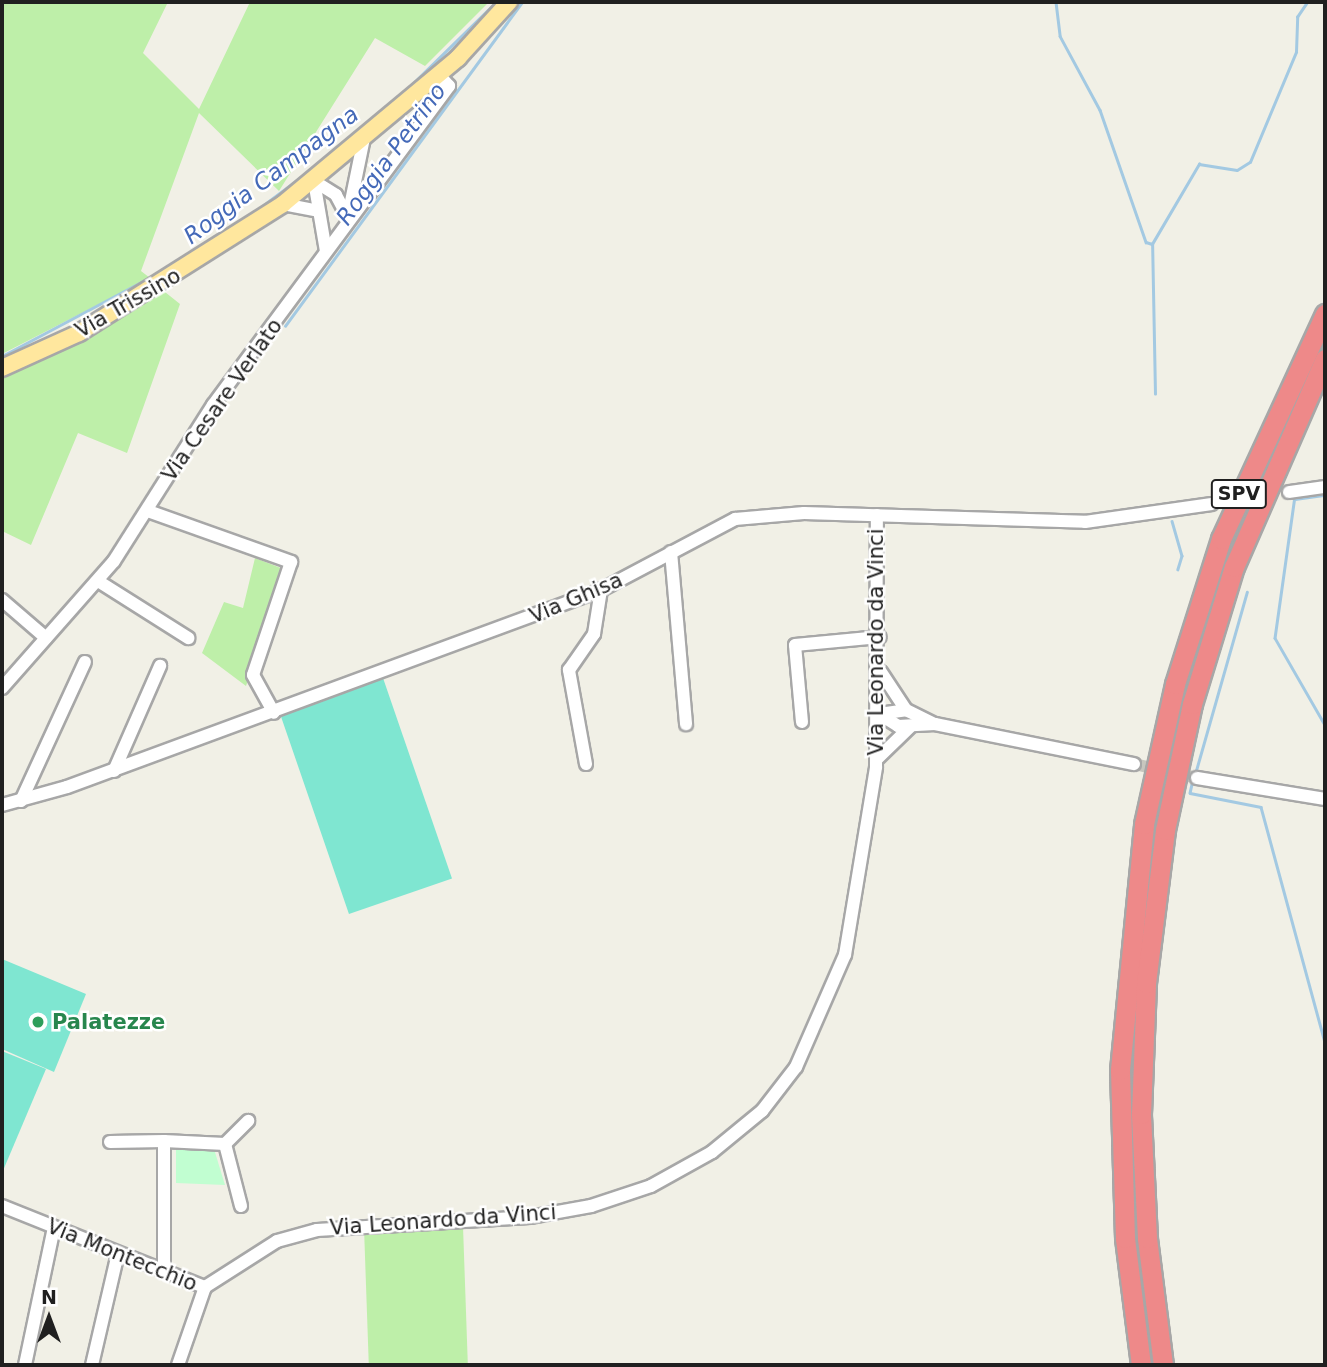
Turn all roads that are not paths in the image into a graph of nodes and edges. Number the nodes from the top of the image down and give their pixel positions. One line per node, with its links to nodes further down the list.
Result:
1 (509, 2): 2 (main road)
2 (439, 75): 3 (main road); 7 (street, Via Cesare Verlato)
3 (364, 138): 4 (main road); 7 (street, Via Cesare Verlato)
4 (314, 181): 5 (main road); 6 (street); 7 (street)
5 (283, 204): 6 (street); 11 (main road, Via Trissino)
6 (318, 211): 8 (street)
7 (348, 220): 8 (street, Via Cesare Verlato)
8 (326, 255): 15 (street, Via Cesare Verlato)
9 (1325, 314): 56 (highway, SPV)
10 (1325, 359): 57 (highway, SPV)
11 (2, 368)
12 (1325, 487): 13 (street)
13 (1289, 492)
14 (1212, 504): 16 (street, Via Ghisa)
15 (148, 511): 18 (street, Via Cesare Verlato); 29 (street)
16 (877, 515): 17 (street, Via Ghisa); 21 (street, Via Leonardo da Vinci)
17 (671, 552): 19 (street, Via Ghisa); 32 (street)
18 (98, 581): 22 (street, Via Cesare Verlato); 23 (street)
19 (601, 590): 29 (street, Via Ghisa); 36 (street)
20 (2, 600): 22 (street)
21 (880, 637): 26 (street, Via Leonardo da Vinci); 31 (street)
22 (46, 638): 27 (street, Via Cesare Verlato)
23 (188, 638)
24 (85, 662): 41 (street)
25 (160, 666): 38 (street)
26 (880, 670): 28 (street); 30 (street, Via Leonardo da Vinci)
27 (2, 688)
28 (906, 710): 30 (street); 33 (street)
29 (274, 713): 38 (street, Via Ghisa)
30 (879, 714): 34 (street); 35 (street, Via Leonardo da Vinci)
31 (802, 722)
32 (686, 724)
33 (935, 724): 34 (street); 37 (street)
34 (910, 727): 35 (street)
35 (877, 759): 52 (street, Via Leonardo da Vinci)
36 (586, 764)
37 (1134, 764)
38 (114, 771): 41 (street, Via Ghisa)
39 (1196, 778): 40 (street)
40 (1325, 799)
41 (21, 801): 42 (street, Via Ghisa)
42 (2, 805)
43 (248, 1121): 46 (street)
44 (164, 1141): 45 (street); 46 (street); 51 (street)
45 (110, 1142)
46 (225, 1143): 48 (street)
47 (2, 1206): 49 (street, Via Montecchio)
48 (241, 1206)
49 (54, 1227): 50 (street, Via Montecchio); 53 (street)
50 (118, 1253): 51 (street, Via Montecchio); 54 (street)
51 (164, 1272): 52 (street, Via Montecchio)
52 (205, 1287): 55 (street, Via Montecchio)
53 (25, 1365)
54 (92, 1365)
55 (178, 1365)
56 (1141, 1365)
57 (1163, 1365)

